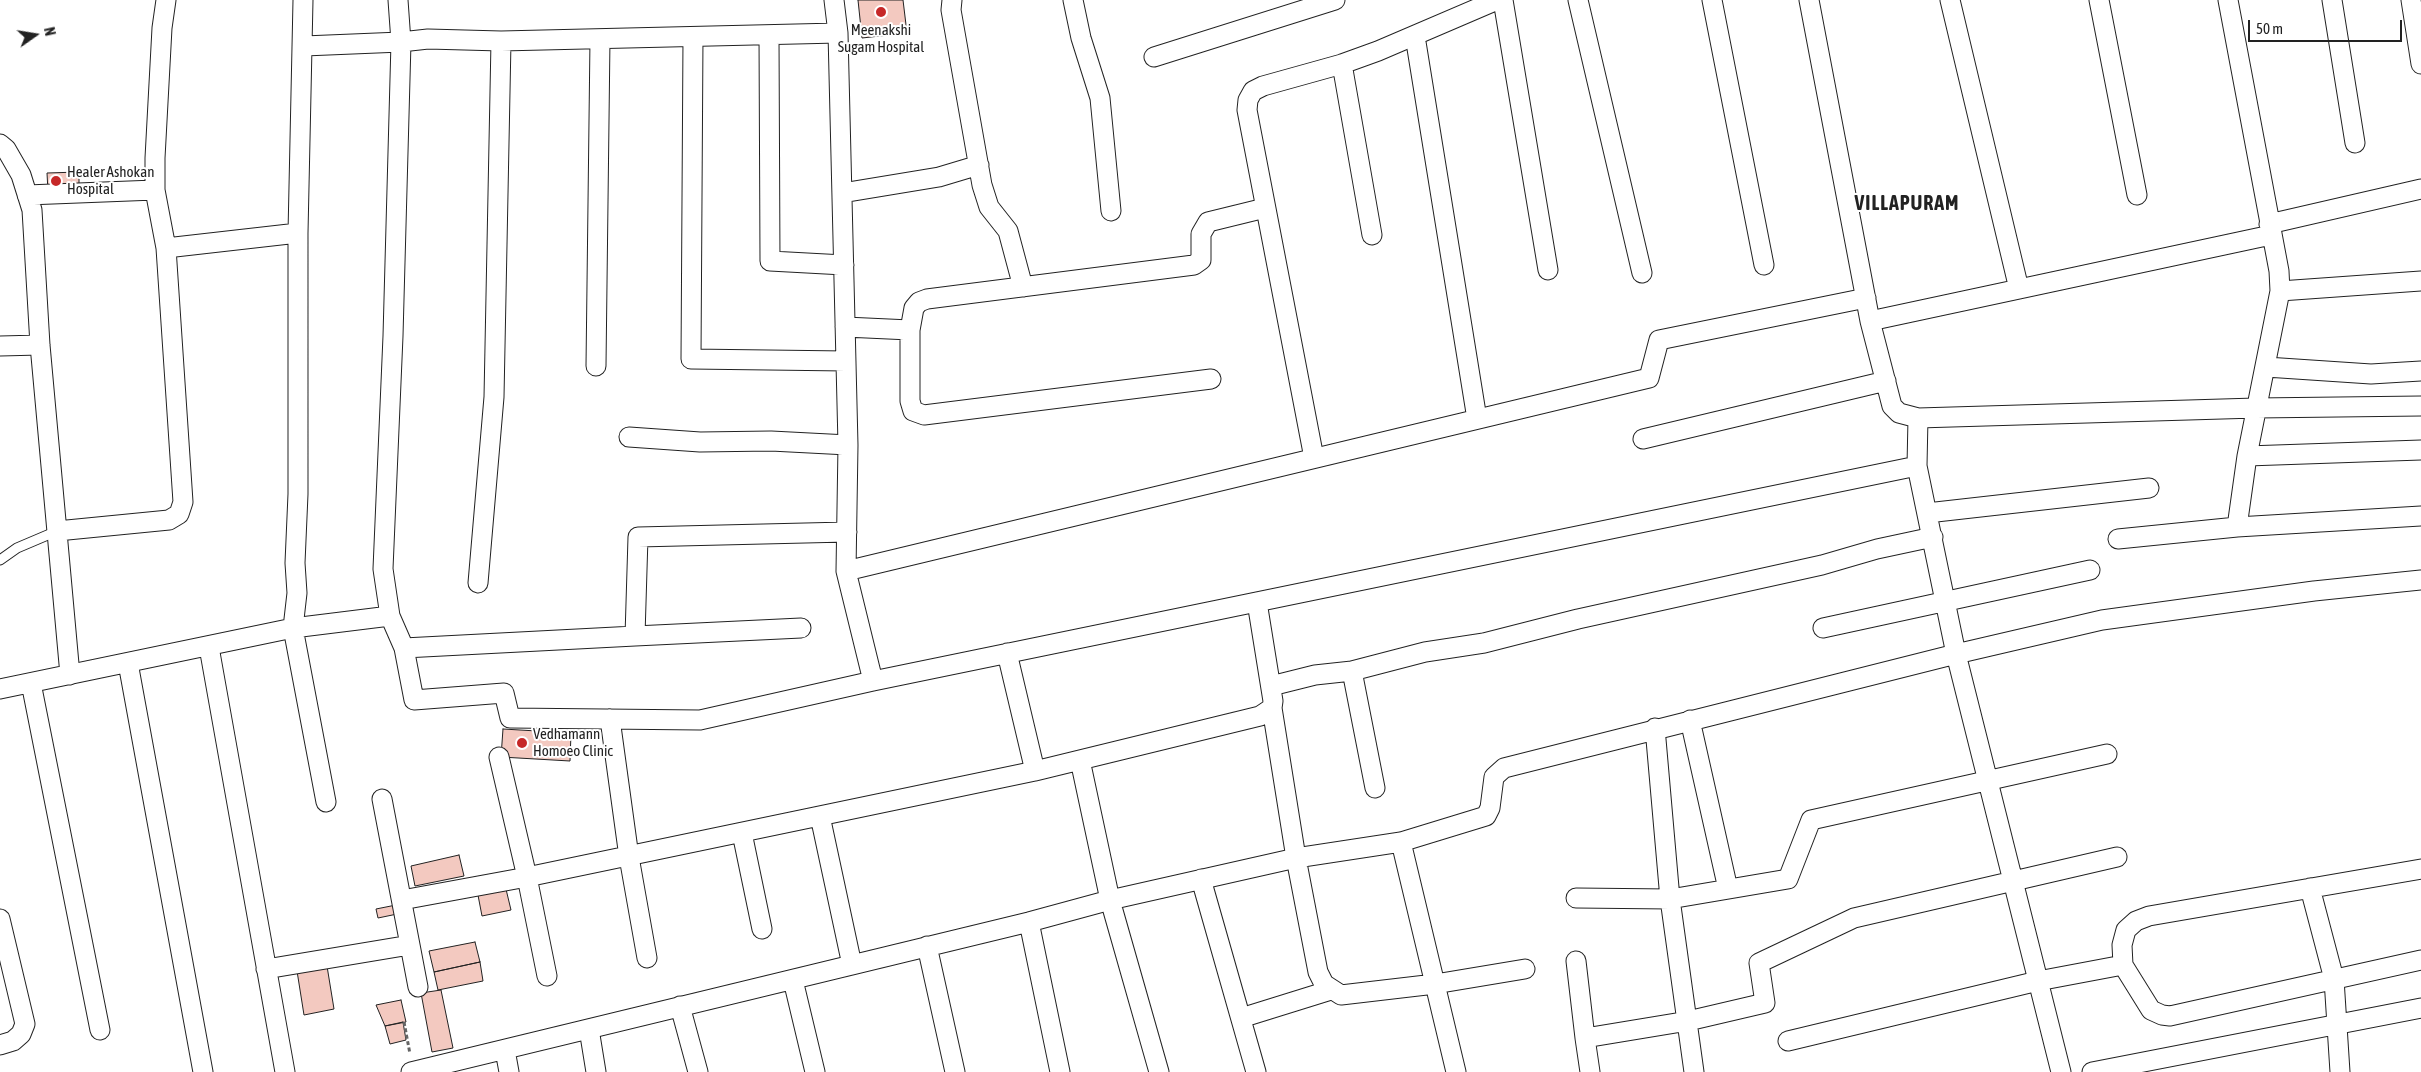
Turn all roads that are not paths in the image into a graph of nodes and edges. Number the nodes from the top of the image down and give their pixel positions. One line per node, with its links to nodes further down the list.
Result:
1 (166, 0): 33 (street)
2 (303, 0): 25 (street)
3 (398, 0): 24 (street)
4 (834, 0): 18 (street)
5 (952, 0): 31 (street)
6 (1073, 0): 38 (street)
7 (1335, 0): 26 (street)
8 (1497, 0): 20 (street)
9 (1504, 0): 45 (street)
10 (1578, 0): 46 (street)
11 (1712, 0): 44 (street)
12 (1809, 0): 51 (street)
13 (1950, 0): 49 (street)
14 (2099, 0): 36 (street)
15 (2228, 0): 39 (street)
16 (2332, 0): 29 (street)
17 (2411, 0): 28 (street)
18 (838, 34): 19 (street); 34 (street)
19 (769, 35): 21 (street); 43 (street)
20 (1415, 36): 27 (street); 66 (street)
21 (693, 37): 22 (street); 57 (street)
22 (600, 39): 23 (street); 58 (street)
23 (500, 41): 24 (street); 86 (street)
24 (400, 42): 25 (street); 89 (street)
25 (304, 46): 40 (street)
26 (1154, 57)
27 (1342, 64): 37 (street); 41 (street)
28 (2421, 64)
29 (2355, 143)
30 (0, 144): 35 (street)
31 (979, 165): 34 (street); 48 (street)
32 (2421, 189): 39 (street)
33 (155, 190): 35 (street); 42 (street)
34 (842, 193): 43 (street)
35 (27, 194): 55 (street)
36 (2137, 194)
37 (1265, 208): 48 (street); 72 (street)
38 (1111, 211)
39 (2270, 230): 49 (street); 50 (street)
40 (298, 233): 42 (street); 90 (street)
41 (1372, 236)
42 (166, 248): 78 (street)
43 (844, 265): 53 (street)
44 (1764, 265)
45 (1548, 270)
46 (1642, 273)
47 (2421, 281): 50 (street)
48 (1023, 287): 54 (street)
49 (2019, 289): 52 (street)
50 (2280, 291): 59 (street)
51 (1866, 298): 52 (street); 66 (street)
52 (1870, 321): 62 (street)
53 (845, 327): 54 (street); 57 (street)
54 (910, 330): 61 (street)
55 (40, 345): 56 (street); 78 (street)
56 (0, 346)
57 (846, 361): 69 (street)
58 (596, 366)
59 (2266, 367): 60 (street); 64 (street)
60 (2421, 371)
61 (1211, 379)
62 (1886, 381): 65 (street); 68 (street)
63 (2421, 406): 64 (street)
64 (2256, 408): 65 (street); 71 (street)
65 (1918, 418): 73 (street)
66 (1477, 419): 72 (street)
67 (629, 437): 69 (street)
68 (1642, 439)
69 (848, 445): 79 (street)
70 (2421, 450): 71 (street)
71 (2247, 456): 77 (street)
72 (1314, 458): 84 (street)
73 (1917, 466): 75 (street); 87 (street)
74 (2148, 488): 75 (street)
75 (1927, 513): 80 (street)
76 (2421, 516): 77 (street)
77 (2236, 527): 81 (street)
78 (57, 531): 82 (lane); 100 (street)
79 (847, 532): 84 (street); 93 (street)
80 (1933, 538): 88 (street); 99 (street)
81 (2118, 539)
82 (0, 560)
83 (2090, 570): 88 (street)
84 (846, 571): 101 (street)
85 (2421, 580): 97 (street)
86 (478, 583)
87 (1257, 602): 96 (street); 103 (street)
88 (1945, 602): 92 (street); 97 (street)
89 (390, 616): 90 (street); 95 (street)
90 (293, 628): 94 (street); 116 (street)
91 (801, 628): 93 (street)
92 (1823, 628)
93 (635, 636): 95 (street)
94 (209, 647): 98 (street); 144 (street)
95 (404, 648): 106 (street)
96 (1007, 653): 101 (street); 112 (street)
97 (1956, 654): 107 (street); 113 (street)
98 (128, 663): 100 (street); 163 (street)
99 (1352, 670): 103 (street); 114 (street)
100 (70, 675): 102 (street)
101 (873, 681): 106 (street)
102 (31, 683): 104 (street); 158 (street)
103 (1271, 686): 105 (street)
104 (0, 690)
105 (1272, 708): 111 (street); 122 (street)
106 (610, 719): 120 (street)
107 (1690, 720): 108 (street); 128 (street)
108 (1655, 728): 119 (street); 130 (street)
109 (2107, 754): 113 (street)
110 (499, 757): 124 (street)
111 (1080, 760): 112 (street); 132 (street)
112 (1035, 771): 117 (street)
113 (1988, 780): 126 (street); 128 (street)
114 (1375, 788)
115 (382, 799): 131 (street)
116 (326, 802)
117 (820, 816): 118 (street); 141 (street)
118 (742, 833): 120 (street); 135 (street)
119 (1401, 842): 122 (street); 149 (street)
120 (628, 856): 124 (street); 138 (street)
121 (2117, 857): 126 (street)
122 (1296, 858): 125 (street); 151 (street)
123 (2421, 868): 127 (street)
124 (527, 878): 131 (street); 145 (street)
125 (1200, 880): 132 (street); 154 (street)
126 (2013, 881): 148 (street); 155 (street)
127 (2310, 888): 142 (street); 146 (street)
128 (1728, 889): 130 (street)
129 (1576, 898): 130 (street)
130 (1670, 899): 155 (street)
131 (402, 900): 136 (street)
132 (1110, 900): 134 (street); 172 (street)
133 (0, 919): 161 (street)
134 (1029, 922): 137 (street); 171 (street)
135 (762, 929)
136 (410, 945): 144 (street); 150 (street)
137 (927, 946): 141 (street); 170 (street)
138 (647, 958)
139 (2421, 960): 146 (street)
140 (1576, 962): 159 (street)
141 (852, 965): 147 (street)
142 (2123, 965): 146 (street); 148 (street)
143 (1525, 969): 149 (street)
144 (266, 970): 164 (street)
145 (546, 976)
146 (2334, 979): 156 (street)
147 (793, 980): 152 (street); 169 (street)
148 (2038, 982): 160 (street); 177 (street)
149 (1435, 984): 151 (street); 174 (street)
150 (418, 987)
151 (1331, 990): 154 (street)
152 (680, 1006): 157 (street); 168 (street)
153 (2421, 1008): 156 (street)
154 (1241, 1018): 173 (street)
155 (1688, 1021): 159 (street); 176 (street)
156 (2337, 1024): 178 (street); 179 (street)
157 (589, 1029): 162 (street); 167 (street)
158 (100, 1030)
159 (1585, 1038): 175 (street)
160 (1788, 1041)
161 (0, 1045)
162 (505, 1050): 165 (street); 166 (street)
163 (203, 1072)
164 (285, 1072)
165 (412, 1072)
166 (509, 1072)
167 (596, 1072)
168 (698, 1072)
169 (815, 1072)
170 (956, 1072)
171 (1060, 1072)
172 (1159, 1072)
173 (1256, 1072)
174 (1456, 1072)
175 (1590, 1072)
176 (1694, 1072)
177 (2061, 1072)
178 (2092, 1072)
179 (2340, 1072)

